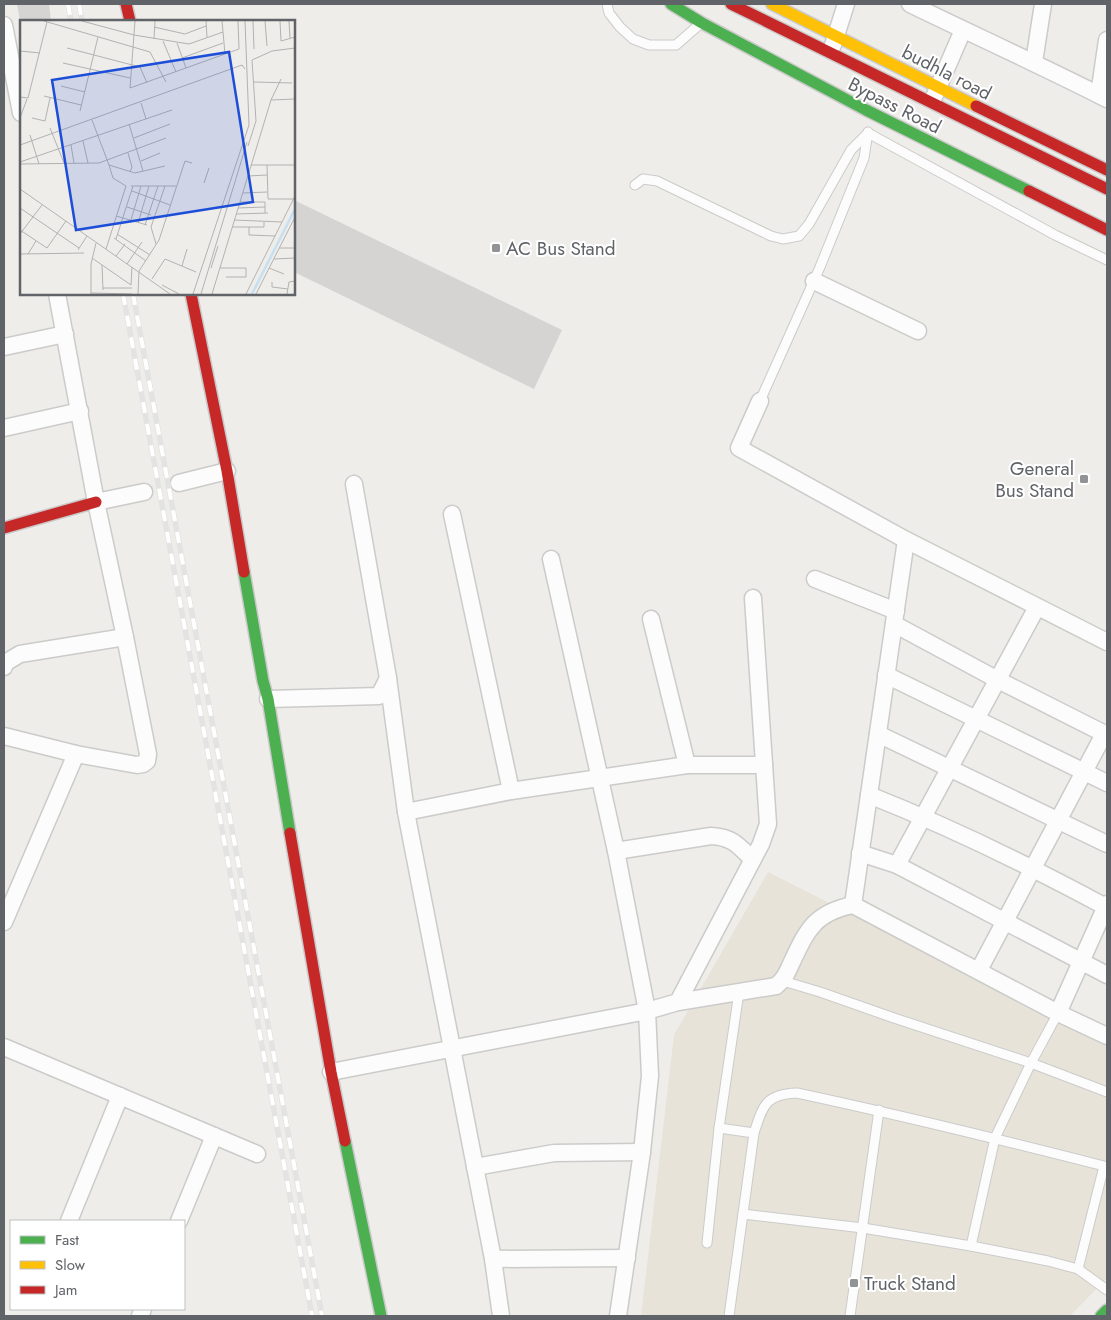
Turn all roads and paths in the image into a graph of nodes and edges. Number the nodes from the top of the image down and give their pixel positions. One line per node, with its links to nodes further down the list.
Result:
1 (126, 4): 9 (street)
2 (607, 4): 10 (lane)
3 (671, 4): 10 (street, Bypass Road)
4 (731, 4): 15 (street)
5 (772, 4): 13 (street, budhla road)
6 (846, 4): 13 (street)
7 (1043, 4): 16 (street)
8 (916, 5): 11 (street)
9 (130, 20)
10 (702, 22): 20 (street, Bypass Road)
11 (963, 30): 16 (street); 17 (street)
12 (4, 33): 19 (street)
13 (835, 35): 15 (street); 17 (street, budhla road)
14 (1107, 40): 18 (street)
15 (831, 53): 17 (street)
16 (1034, 62): 18 (street)
17 (935, 94): 21 (street, budhla road); 23 (street)
18 (1103, 97)
19 (20, 108)
20 (867, 121): 22 (lane); 24 (street, Bypass Road); 25 (lane); 26 (lane)
21 (1107, 170)
22 (635, 185)
23 (1107, 188)
24 (1107, 230)
25 (1107, 260)
26 (814, 281): 29 (street); 32 (lane)
27 (57, 295): 30 (street)
28 (191, 295): 35 (street)
29 (918, 332)
30 (65, 334): 31 (street); 33 (street)
31 (4, 347)
32 (760, 401): 42 (street)
33 (80, 411): 34 (street); 39 (street)
34 (4, 428)
35 (227, 471): 36 (street); 55 (street)
36 (179, 482)
37 (354, 484): 53 (street)
38 (144, 492): 39 (street)
39 (96, 502): 41 (street); 49 (street)
40 (452, 514): 67 (street)
41 (4, 528)
42 (906, 540): 46 (street); 47 (street)
43 (551, 559): 65 (street)
44 (815, 579): 47 (street)
45 (753, 598): 62 (street)
46 (1037, 607): 50 (street); 54 (street)
47 (895, 617): 52 (street); 54 (street)
48 (651, 618): 61 (street)
49 (125, 636): 51 (street); 60 (street)
50 (1107, 642)
51 (4, 667)
52 (886, 674): 56 (street); 57 (street)
53 (388, 678): 55 (street); 69 (street)
54 (998, 680): 56 (street); 58 (street)
55 (268, 699): 94 (street)
56 (977, 718): 63 (street); 64 (street)
57 (878, 734): 63 (street); 68 (street)
58 (1105, 735): 64 (street)
59 (4, 736): 60 (street)
60 (76, 754): 81 (street)
61 (687, 765): 62 (street); 65 (street)
62 (764, 765): 75 (street)
63 (950, 768): 70 (street); 71 (street)
64 (1084, 770): 66 (street); 71 (street)
65 (600, 778): 67 (street); 73 (street)
66 (1107, 783)
67 (511, 791): 69 (street)
68 (869, 795): 70 (street); 74 (street)
69 (406, 812): 92 (street)
70 (924, 816): 76 (street); 77 (street)
71 (1058, 820): 72 (street); 77 (street)
72 (1107, 844)
73 (616, 851): 75 (street); 88 (street)
74 (860, 853): 76 (street); 78 (street)
75 (752, 859): 87 (street)
76 (897, 865): 80 (street)
77 (1033, 868): 79 (street); 80 (street)
78 (853, 905): 83 (street); 85 (street)
79 (1106, 905): 82 (street)
80 (1005, 921): 82 (street); 83 (street)
81 (4, 922)
82 (1083, 961): 84 (street); 89 (street)
83 (979, 970): 89 (street)
84 (1107, 975)
85 (783, 981): 86 (street); 93 (lane)
86 (739, 992): 87 (street); 98 (lane)
87 (678, 1002): 88 (street)
88 (647, 1011): 92 (street); 102 (street)
89 (1058, 1013): 90 (street); 93 (lane)
90 (1107, 1036)
91 (4, 1047): 96 (street)
92 (452, 1049): 94 (street); 105 (street)
93 (1031, 1063): 95 (lane); 101 (lane)
94 (331, 1072): 117 (street)
95 (1107, 1092)
96 (120, 1096): 100 (street); 107 (street)
97 (879, 1110): 99 (lane); 101 (lane); 109 (lane)
98 (719, 1128): 99 (lane); 110 (lane)
99 (754, 1133): 106 (lane)
100 (214, 1136): 103 (street); 108 (street)
101 (994, 1138): 104 (lane); 111 (lane)
102 (642, 1152): 105 (street); 112 (street)
103 (257, 1154)
104 (1106, 1163): 114 (lane)
105 (475, 1167): 113 (street)
106 (743, 1214): 109 (lane); 120 (lane)
107 (69, 1220)
108 (179, 1220)
109 (862, 1228): 111 (lane); 121 (lane)
110 (706, 1243)
111 (971, 1246): 114 (lane)
112 (627, 1258): 113 (street); 119 (street)
113 (493, 1259): 118 (street)
114 (1078, 1269): 115 (lane)
115 (1107, 1290)
116 (1107, 1310): 122 (street)
117 (381, 1316)
118 (501, 1316)
119 (618, 1316)
120 (729, 1316)
121 (850, 1316)
122 (1101, 1316)

